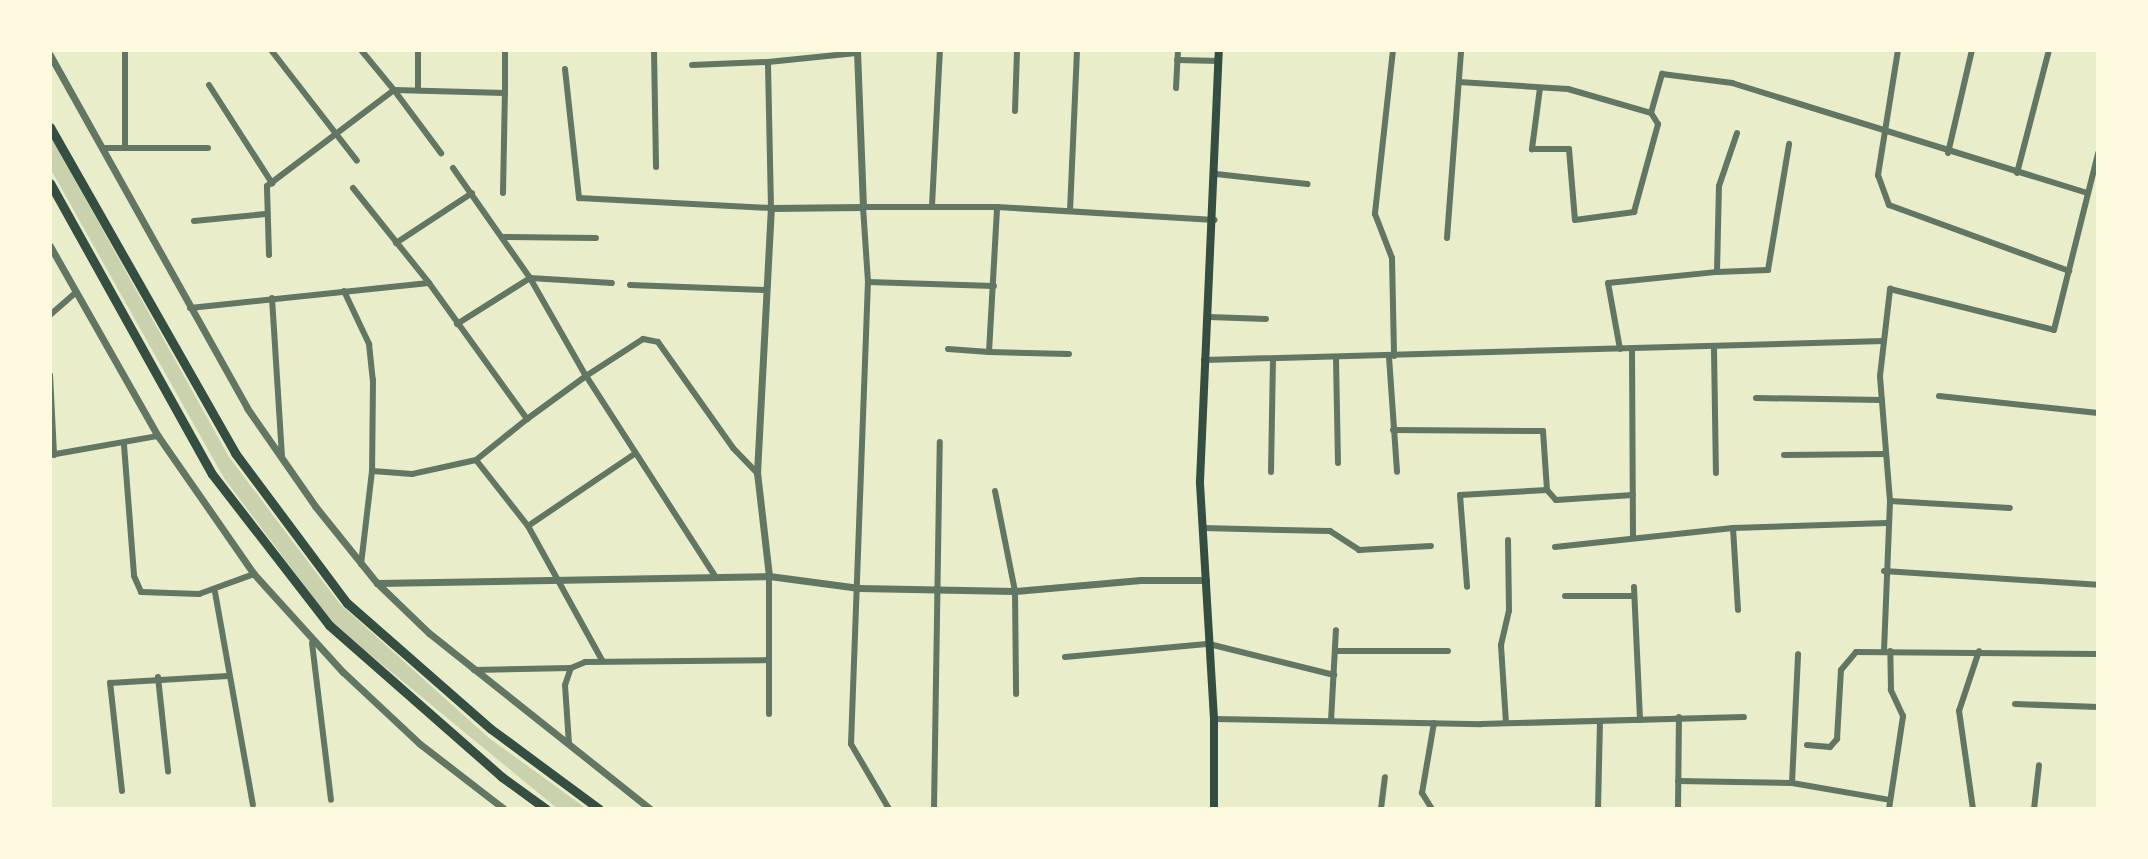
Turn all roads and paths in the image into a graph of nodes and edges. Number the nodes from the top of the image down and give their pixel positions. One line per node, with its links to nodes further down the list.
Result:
1 (125, 50): 39 (street)
2 (271, 50): 36 (street)
3 (361, 50): 28 (street)
4 (418, 50): 29 (street)
5 (505, 50): 30 (street)
6 (654, 50): 45 (street)
7 (940, 50): 56 (street)
8 (1017, 50): 31 (street)
9 (1077, 50): 60 (street)
10 (1178, 50): 19 (street)
11 (1219, 50): 20 (main road)
12 (1393, 50): 94 (street)
13 (1461, 50): 24 (street)
14 (1898, 50): 35 (street)
15 (1972, 50): 42 (street)
16 (2049, 50): 47 (street)
17 (857, 51): 21 (street); 57 (street)
18 (50, 55): 38 (street)
19 (1177, 60): 20 (street); 26 (street)
20 (1219, 61): 48 (main road)
21 (768, 62): 22 (street); 59 (street)
22 (692, 65)
23 (565, 69): 59 (street)
24 (1459, 82): 27 (street); 66 (street)
25 (209, 85): 50 (street)
26 (1176, 88)
27 (1540, 88): 32 (street); 32 (street)
28 (394, 90): 29 (street); 36 (street); 41 (street)
29 (418, 90): 30 (street)
30 (505, 93): 54 (street)
31 (1015, 111)
32 (1651, 113): 35 (street)
33 (50, 127): 194 (highway)
34 (1737, 133): 71 (street)
35 (1882, 133): 42 (street); 70 (street)
36 (335, 134): 44 (street); 50 (street)
37 (1789, 144): 71 (street)
38 (104, 148): 39 (street); 82 (street)
39 (125, 148): 40 (street)
40 (208, 148)
41 (441, 153)
42 (1948, 153): 47 (street)
43 (2098, 153): 55 (street)
44 (357, 161)
45 (656, 167)
46 (453, 168): 53 (street)
47 (2017, 173): 55 (street)
48 (1216, 174): 51 (street); 62 (main road)
49 (50, 183): 193 (highway)
50 (272, 183): 61 (street)
51 (1307, 184)
52 (353, 188): 67 (street)
53 (472, 193): 64 (street); 67 (street)
54 (503, 193)
55 (2087, 193): 70 (street)
56 (932, 206): 57 (street); 58 (street)
57 (863, 207): 59 (street); 73 (street)
58 (997, 207): 60 (street); 77 (street)
59 (771, 208): 78 (street)
60 (1070, 211): 62 (street)
61 (266, 214): 63 (street); 69 (street)
62 (1215, 220): 84 (main road)
63 (194, 221)
64 (502, 237): 65 (street); 72 (street)
65 (596, 238)
66 (1447, 238)
67 (396, 243): 74 (street)
68 (50, 246): 80 (street)
69 (269, 255)
70 (2069, 271): 87 (street)
71 (1717, 272): 89 (street)
72 (530, 278): 75 (street); 86 (street); 99 (street)
73 (868, 282): 77 (street); 145 (street)
74 (429, 283): 79 (street); 86 (street)
75 (612, 283)
76 (630, 285): 78 (street)
77 (994, 286): 92 (street)
78 (767, 290): 119 (street)
79 (344, 291): 81 (street); 116 (street)
80 (75, 293): 83 (street); 106 (street)
81 (272, 298): 82 (street); 113 (street)
82 (190, 308): 113 (street)
83 (50, 315)
84 (1209, 317): 85 (street); 97 (main road)
85 (1266, 319)
86 (457, 324): 104 (street)
87 (1884, 341): 91 (street); 102 (street)
88 (948, 349): 92 (street)
89 (1620, 349): 90 (street); 94 (street)
90 (1632, 349): 91 (street); 123 (street)
91 (1714, 349): 120 (street)
92 (989, 352): 93 (street)
93 (1069, 354)
94 (1392, 356): 96 (street); 105 (street)
95 (1273, 359): 96 (street); 97 (street); 117 (street)
96 (1336, 359): 115 (street)
97 (1204, 360): 128 (main road)
98 (50, 375): 111 (street)
99 (586, 376): 104 (street); 109 (street); 119 (street)
100 (1939, 396): 103 (street)
101 (1756, 398): 102 (street)
102 (1882, 400): 110 (street)
103 (2098, 413)
104 (527, 419): 114 (street)
105 (1393, 430): 118 (street); 121 (street)
106 (158, 436): 108 (street); 136 (street)
107 (940, 442): 146 (street)
108 (124, 445): 111 (street); 148 (street)
109 (636, 453): 127 (street); 137 (street)
110 (1886, 454): 112 (street); 124 (street)
111 (52, 455)
112 (1784, 455)
113 (282, 459): 134 (street)
114 (476, 460): 116 (street); 127 (street)
115 (1338, 463)
116 (372, 471): 134 (street)
117 (1271, 472)
118 (1397, 472)
119 (757, 473): 138 (street)
120 (1716, 473)
121 (1547, 490): 123 (street); 143 (street)
122 (995, 491): 147 (street)
123 (1633, 495): 130 (street)
124 (1890, 501): 125 (street); 126 (street)
125 (2010, 508)
126 (1887, 523): 129 (street); 135 (street)
127 (528, 526): 139 (street)
128 (1203, 528): 132 (street); 140 (main road)
129 (1733, 528): 130 (street); 151 (street)
130 (1633, 538): 133 (street)
131 (1508, 540): 180 (street)
132 (1431, 546)
133 (1555, 547)
134 (361, 564): 141 (street)
135 (1884, 571): 142 (street); 157 (street)
136 (254, 574): 148 (street); 153 (street)
137 (715, 576): 138 (street); 139 (street)
138 (769, 576): 145 (street); 163 (street)
139 (557, 579): 141 (street); 162 (street)
140 (1206, 580): 147 (street); 154 (main road)
141 (377, 583): 165 (street)
142 (2098, 585)
143 (1467, 587)
144 (1634, 587): 150 (street)
145 (859, 588): 146 (street); 196 (street)
146 (941, 591): 147 (street); 197 (street)
147 (1015, 591): 169 (street)
148 (215, 592): 167 (street)
149 (1565, 596): 150 (street)
150 (1634, 596): 176 (street)
151 (1738, 610)
152 (1336, 630): 155 (street)
153 (312, 643): 189 (street); 192 (street)
154 (1209, 644): 161 (street); 166 (street); 175 (main road)
155 (1335, 651): 156 (street); 166 (street)
156 (1448, 651)
157 (1887, 651): 158 (street); 181 (street); 190 (street)
158 (1979, 651): 160 (street); 204 (street)
159 (1798, 654): 187 (street)
160 (2098, 654)
161 (1065, 657)
162 (602, 660): 163 (street); 164 (street)
163 (769, 660): 172 (street)
164 (571, 668): 165 (street); 182 (street)
165 (474, 670): 182 (street)
166 (1334, 675): 177 (street)
167 (228, 676): 168 (street); 191 (street)
168 (158, 677): 184 (street); 188 (street)
169 (1016, 694)
170 (2015, 704): 171 (street)
171 (2098, 707)
172 (769, 714)
173 (1679, 717): 174 (street); 176 (street); 186 (street)
174 (1744, 717)
175 (1214, 719): 177 (street); 198 (main road)
176 (1640, 720): 178 (street)
177 (1331, 721): 179 (street)
178 (1600, 721): 180 (street); 201 (street)
179 (1434, 723): 180 (street); 200 (street)
180 (1506, 723)
181 (1807, 745)
182 (569, 748): 195 (street)
183 (2039, 765): 205 (street)
184 (168, 771)
185 (1385, 777): 199 (street)
186 (1678, 781): 187 (street); 202 (street)
187 (1792, 783): 190 (street)
188 (122, 791)
189 (331, 800)
190 (1890, 800): 203 (street)
191 (253, 805)
192 (504, 809)
193 (546, 809)
194 (599, 809)
195 (650, 809)
196 (889, 809)
197 (934, 809)
198 (1214, 809)
199 (1381, 809)
200 (1432, 809)
201 (1598, 809)
202 (1678, 809)
203 (1889, 809)
204 (1973, 809)
205 (2034, 809)

